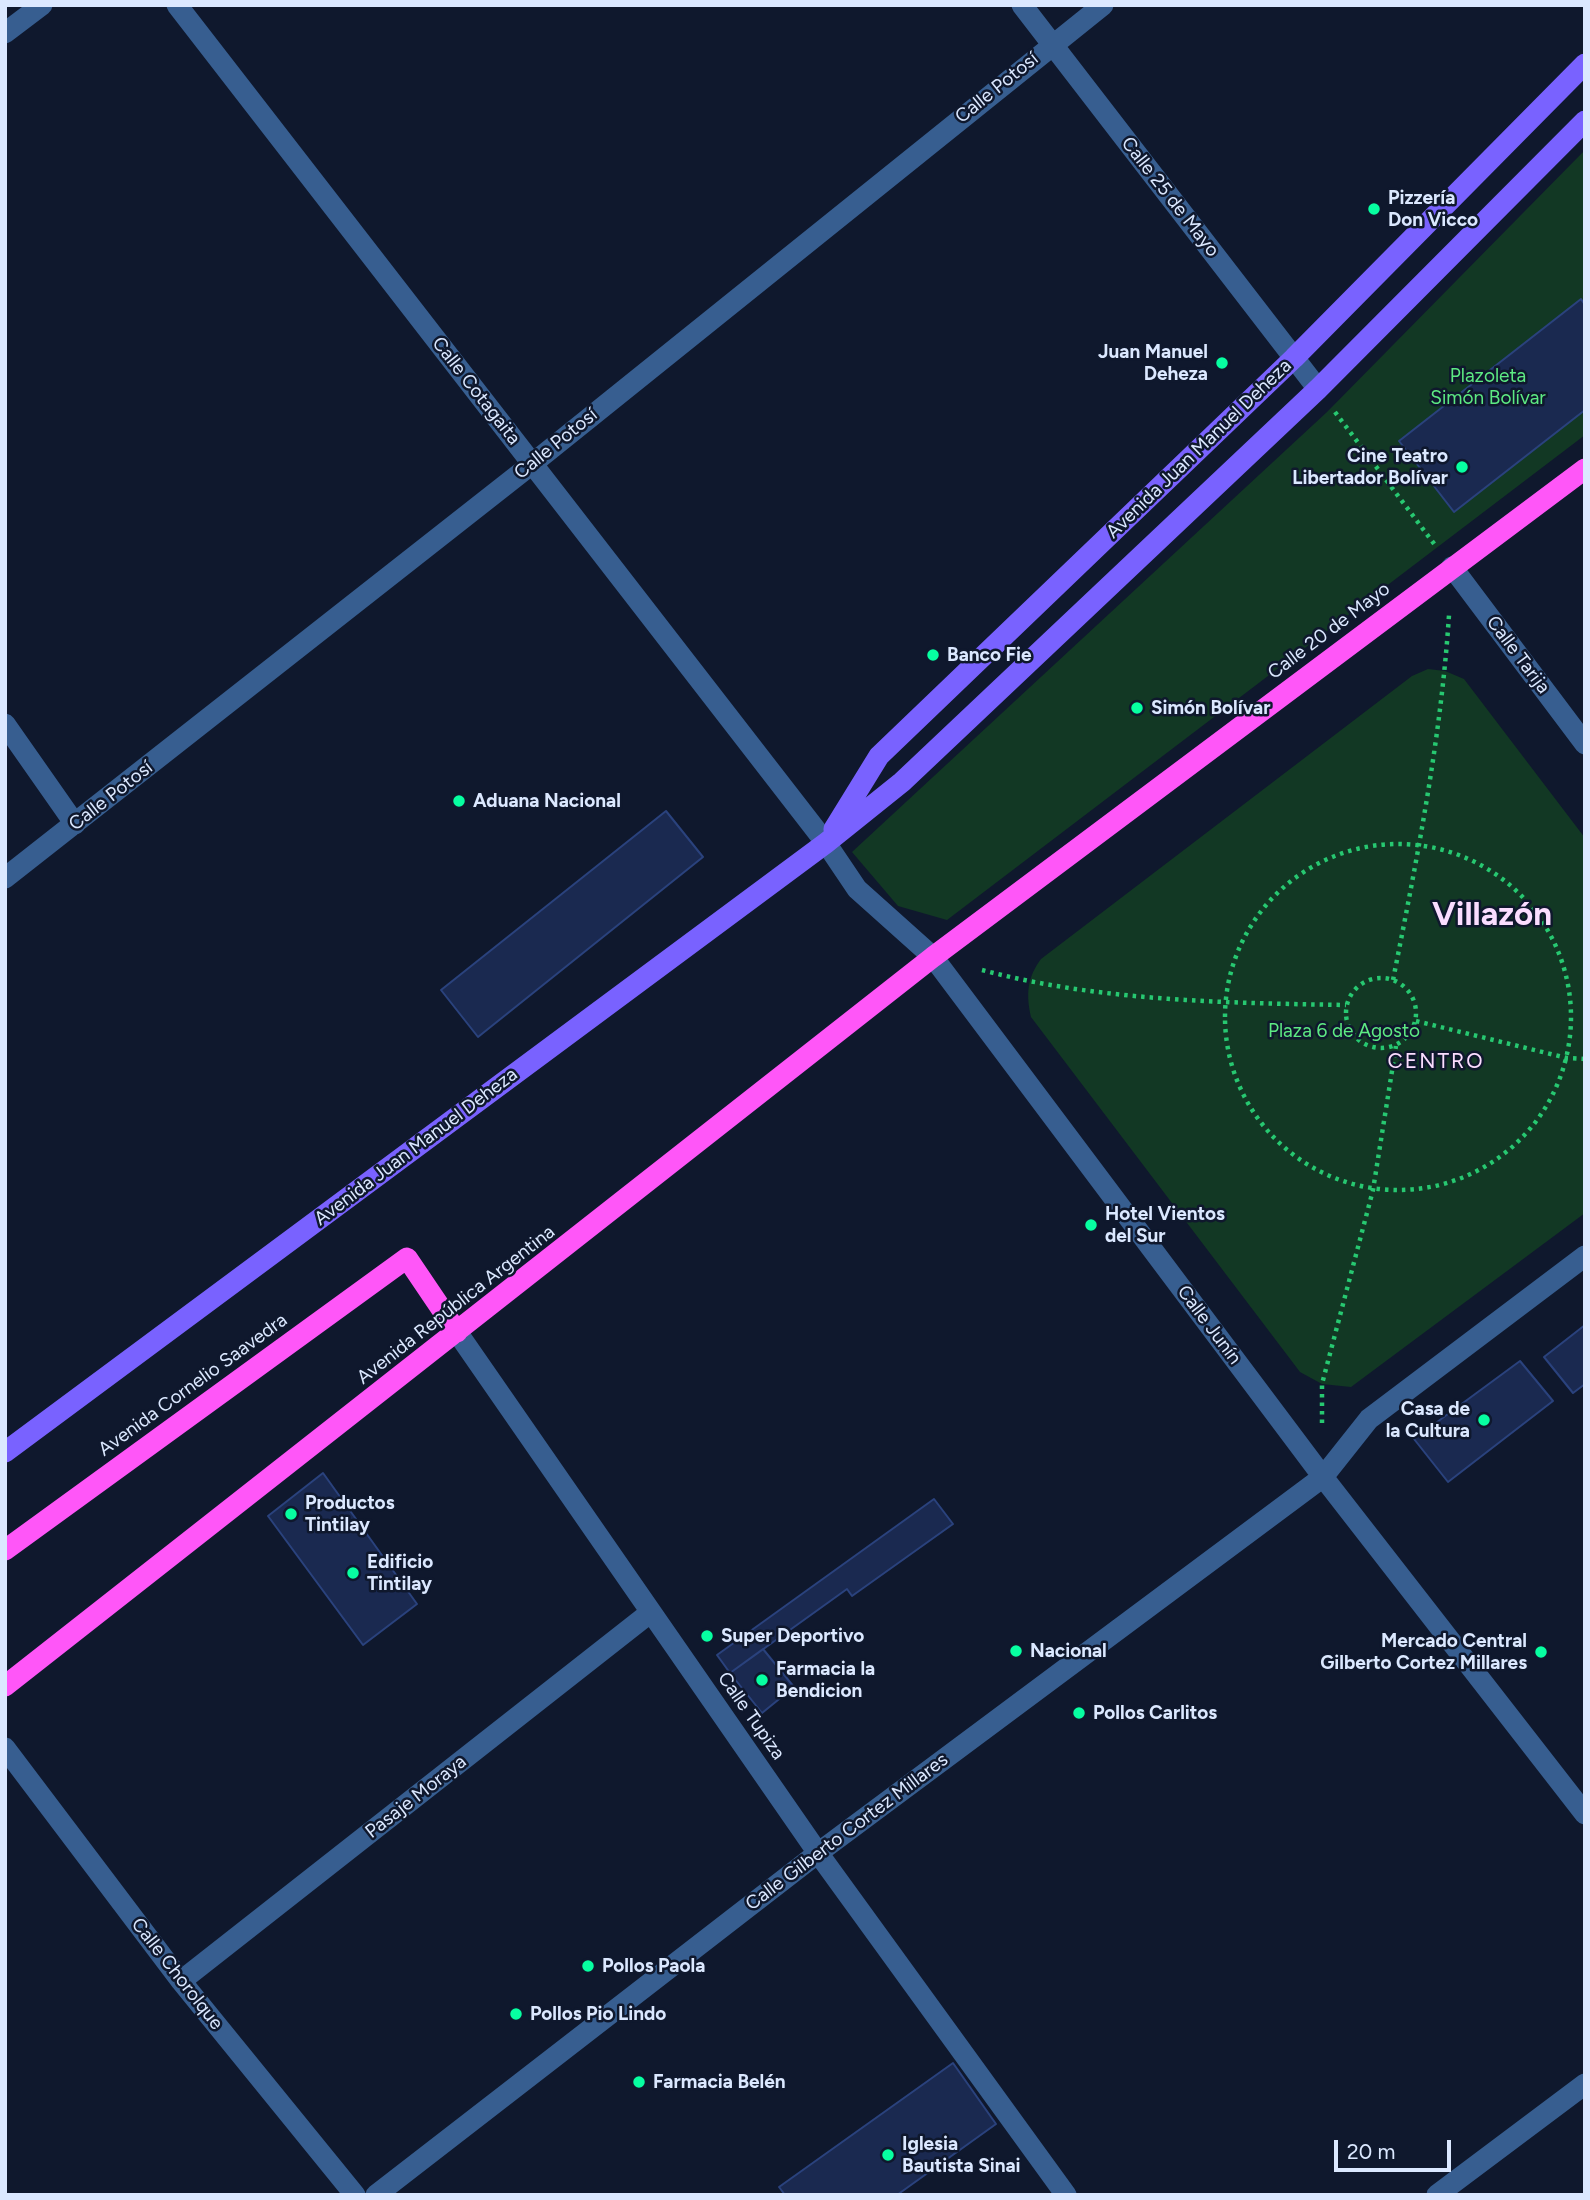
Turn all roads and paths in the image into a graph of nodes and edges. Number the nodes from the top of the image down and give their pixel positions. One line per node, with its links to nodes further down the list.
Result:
1 (42, 5): 5 (street)
2 (177, 5): 11 (street, Calle Cotagaita)
3 (1022, 5): 6 (street, Calle 25 de Mayo)
4 (1103, 5): 6 (street, Calle Potosí)
5 (5, 33)
6 (1052, 44): 9 (street, Calle 25 de Mayo); 11 (street, Calle Potosí)
7 (1585, 64): 9 (main road, Avenida Juan Manuel Deheza)
8 (1585, 121): 10 (main road, Avenida Juan Manuel Deheza)
9 (1294, 358): 10 (street, Calle 25 de Mayo); 17 (main road, Avenida Juan Manuel Deheza)
10 (1318, 389): 13 (path); 17 (main road, Avenida Juan Manuel Deheza)
11 (532, 464): 16 (street, Calle Potosí); 17 (street, Calle Cotagaita)
12 (1585, 468): 13 (highway, Calle 20 de Mayo)
13 (1452, 567): 15 (street, Calle Tarija); 18 (path); 20 (highway, Calle 20 de Mayo)
14 (5, 724): 16 (street)
15 (1585, 744)
16 (75, 824): 19 (street, Calle Potosí)
17 (826, 843): 20 (street, Calle Junín); 32 (main road, Avenida Juan Manuel Deheza)
18 (1420, 844): 21 (path); 22 (path); 26 (path)
19 (5, 878)
20 (933, 957): 22 (path); 31 (highway, Avenida República Argentina); 33 (street, Calle Junín)
21 (1394, 980): 23 (path); 24 (path)
22 (1224, 1003): 23 (path); 28 (path)
23 (1346, 1005): 25 (path)
24 (1416, 1021): 25 (path); 26 (path)
25 (1396, 1046): 28 (path)
26 (1567, 1058): 27 (path); 28 (path)
27 (1585, 1059)
28 (1373, 1190): 33 (path)
29 (1585, 1256): 33 (street, Calle Gilberto Cortez Millares)
30 (407, 1258): 31 (highway, Calle Tupiza); 34 (highway, Avenida Cornelio Saavedra)
31 (457, 1332): 35 (street, Calle Tupiza); 36 (highway, Avenida República Argentina)
32 (5, 1452)
33 (1323, 1477): 38 (street, Calle Junín); 39 (street, Calle Gilberto Cortez Millares)
34 (5, 1550)
35 (651, 1612): 39 (street, Calle Tupiza); 40 (street, Pasaje Moraya)
36 (5, 1686)
37 (5, 1748): 40 (street, Calle Chorolque)
38 (1585, 1814)
39 (818, 1853): 43 (street, Calle Gilberto Cortez Millares); 44 (street, Calle Tupiza)
40 (181, 1981): 42 (street, Calle Chorolque)
41 (1585, 2084): 45 (street)
42 (355, 2195)
43 (376, 2195)
44 (1066, 2195)
45 (1437, 2195)

